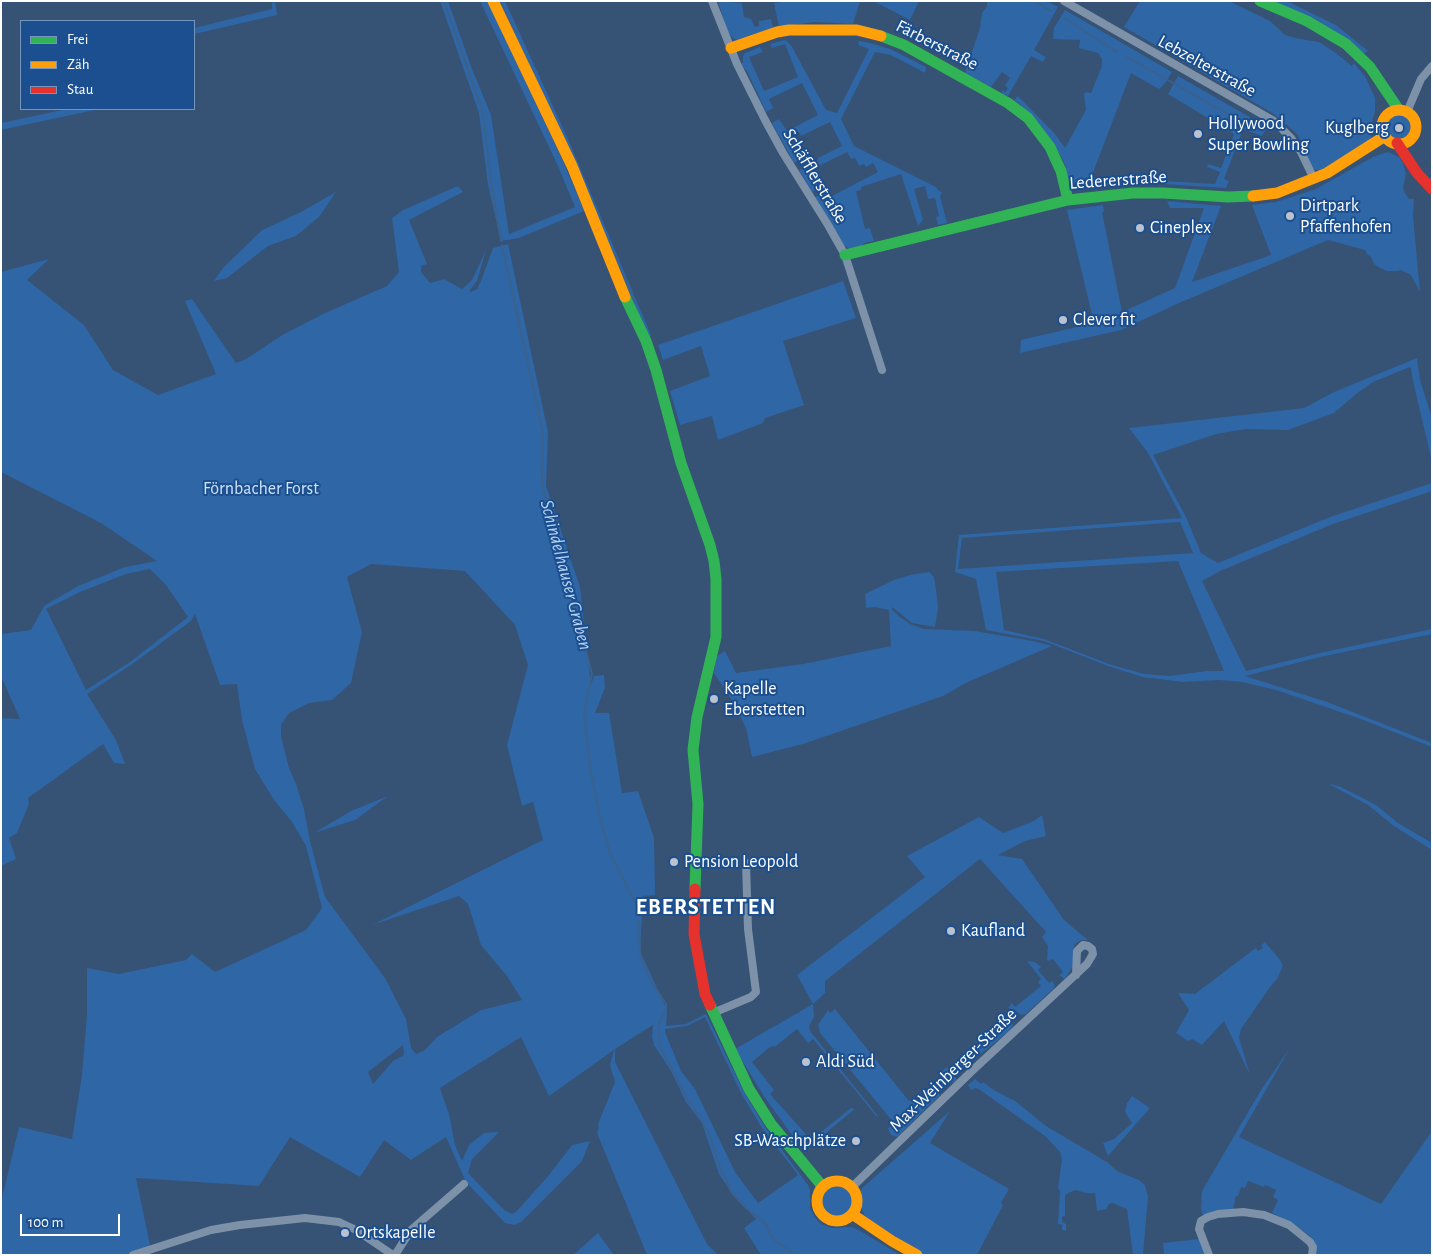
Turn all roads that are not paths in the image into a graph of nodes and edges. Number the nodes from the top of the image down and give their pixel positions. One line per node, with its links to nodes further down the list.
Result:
1 (493, 1): 18 (main road)
2 (712, 1): 5 (street, Schäfflerstraße)
3 (1064, 1): 11 (street, Lebzelterstraße)
4 (1260, 1): 7 (main road)
5 (731, 48): 13 (main road, Färberstraße); 14 (street, Schäfflerstraße)
6 (1432, 66): 7 (street)
7 (1398, 112): 8 (main road); 9 (main road)
8 (1385, 136): 10 (main road); 11 (main road, Ledererstraße)
9 (1411, 139): 10 (main road); 12 (main road)
10 (1397, 144): 12 (main road)
11 (1314, 179): 13 (main road, Ledererstraße)
12 (1428, 185)
13 (1068, 200): 14 (main road, Ledererstraße)
14 (844, 256): 15 (street, Schäfflerstraße)
15 (882, 370)
16 (746, 863): 18 (street)
17 (1076, 975): 21 (street, Max-Weinberger-Straße)
18 (713, 1013): 20 (main road)
19 (464, 1184): 24 (street)
20 (823, 1187): 21 (main road); 22 (main road)
21 (851, 1188): 22 (main road)
22 (852, 1214): 25 (main road)
23 (133, 1255): 24 (street)
24 (394, 1255)
25 (917, 1255)
26 (1208, 1255): 27 (street)
27 (1312, 1255)

